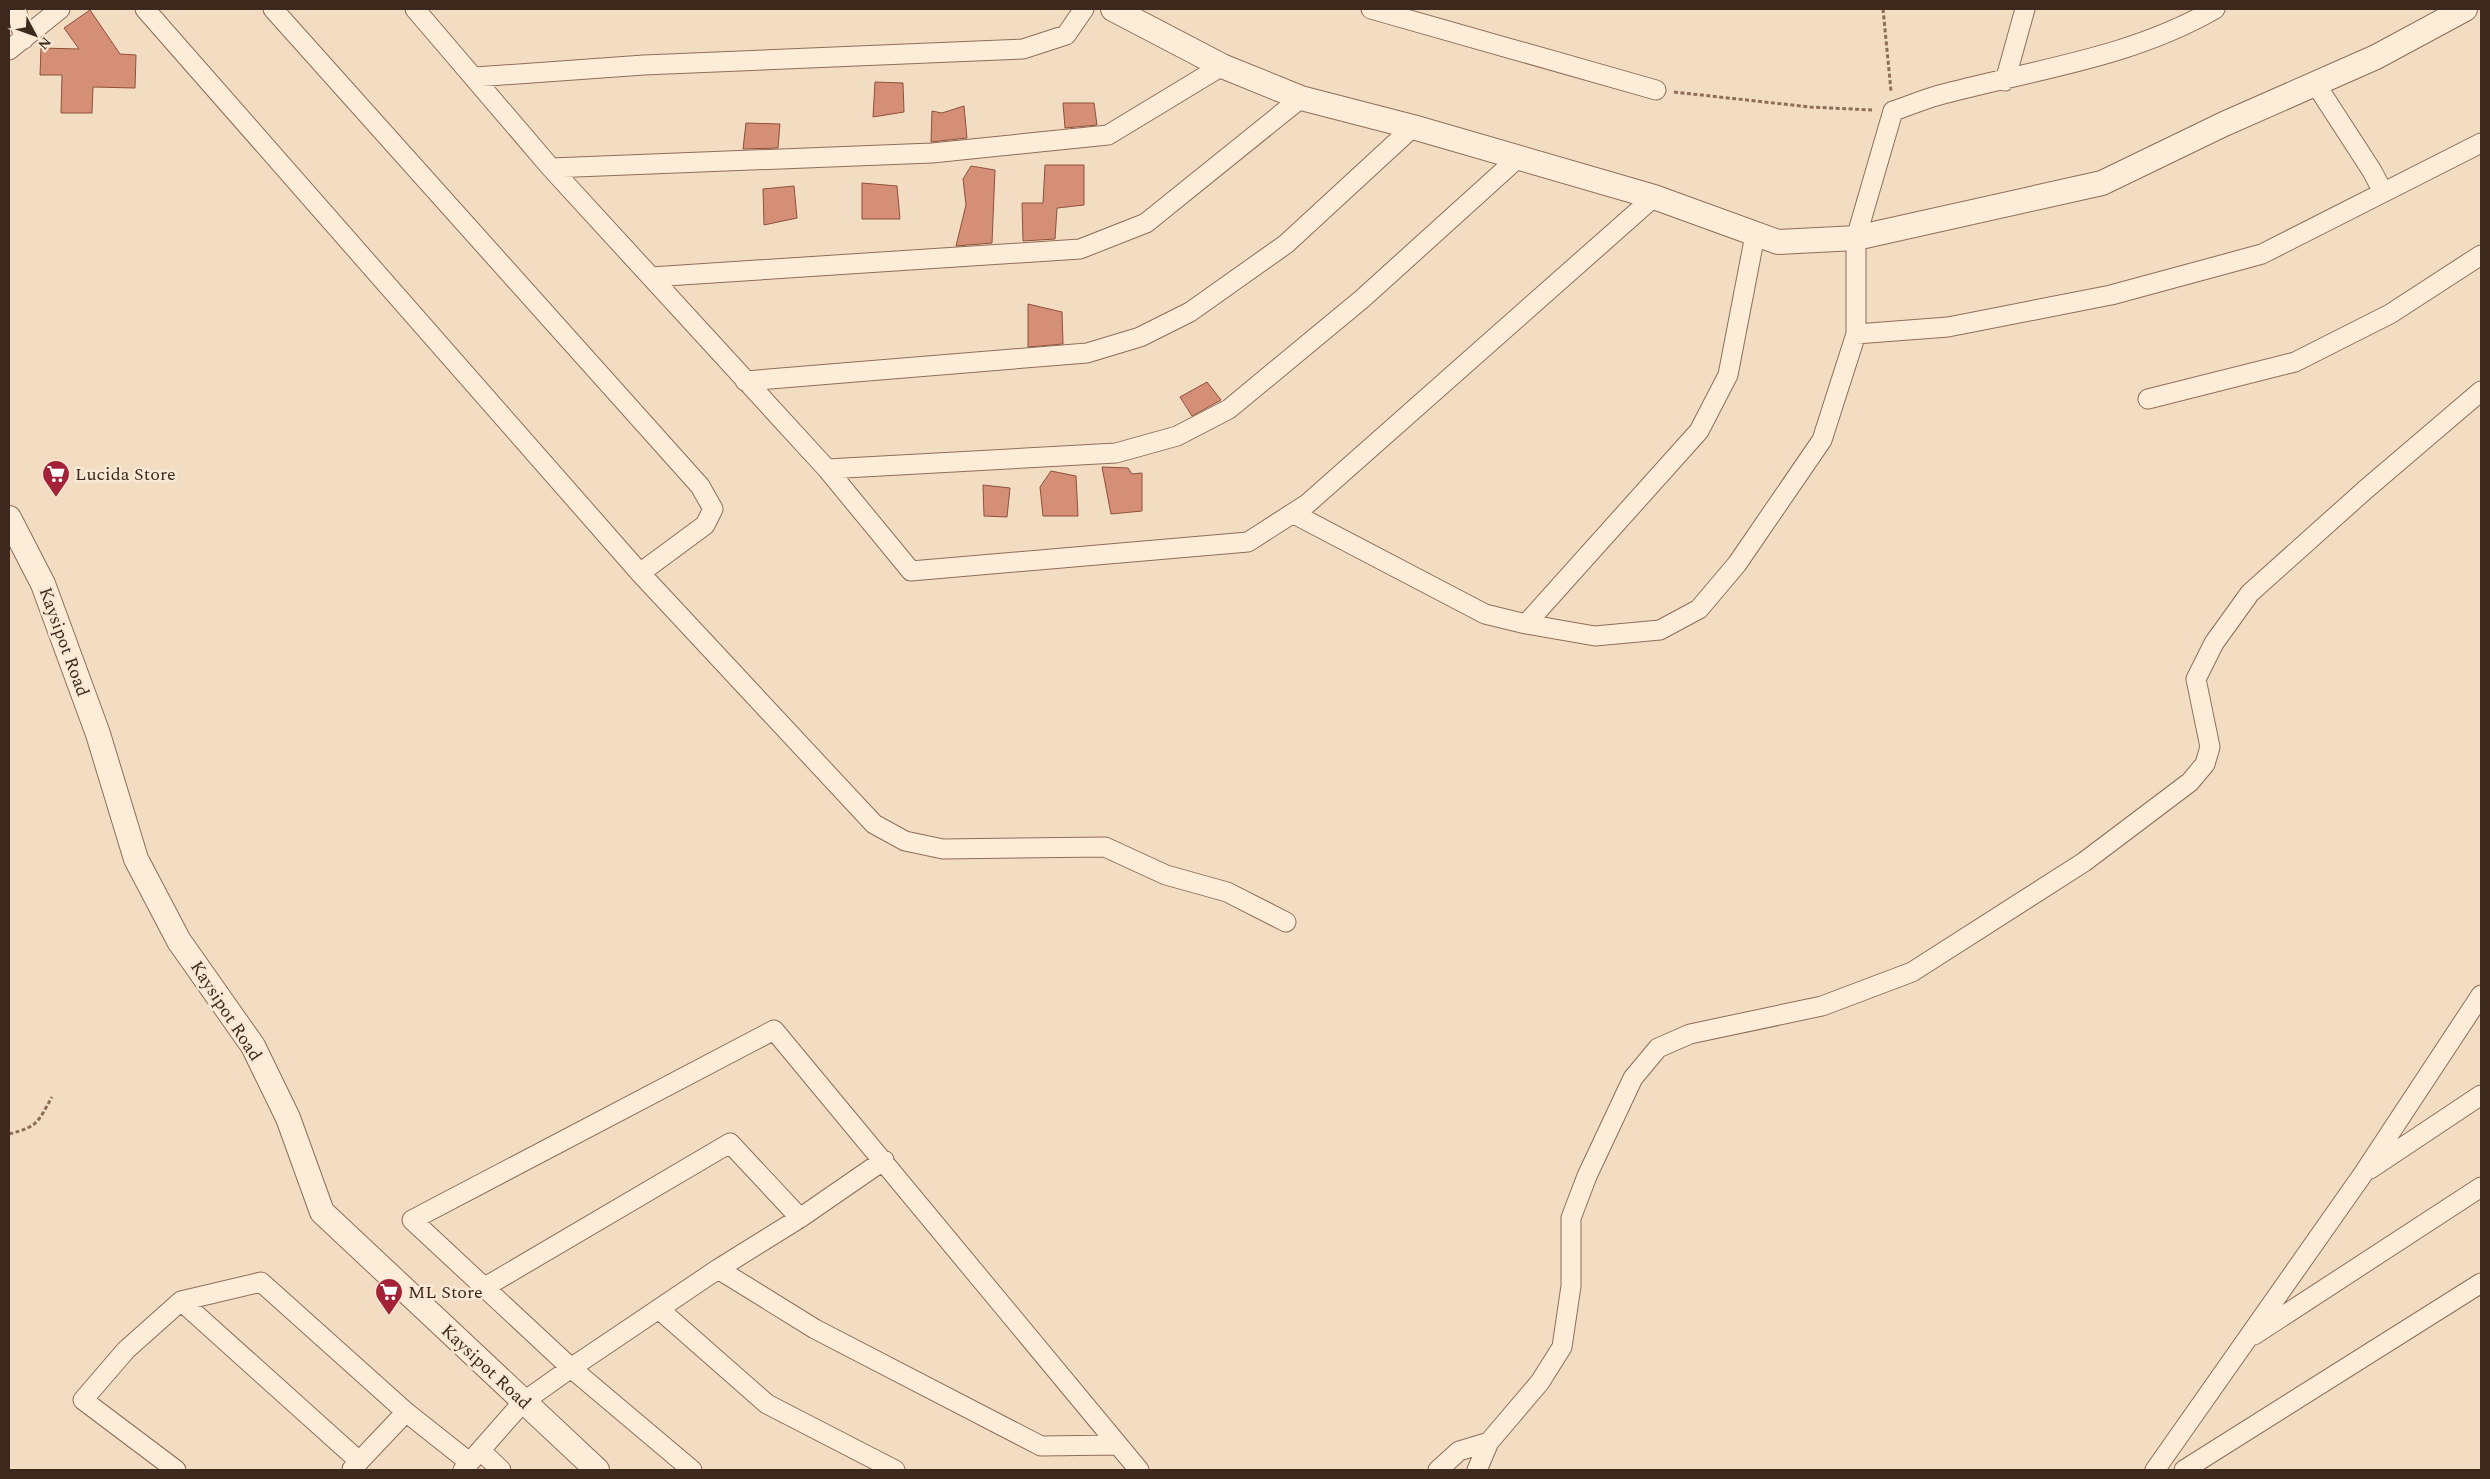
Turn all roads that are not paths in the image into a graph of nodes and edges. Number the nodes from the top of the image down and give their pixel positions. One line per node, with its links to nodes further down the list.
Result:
1 (16, 9): 12 (street)
2 (60, 9): 12 (street)
3 (144, 9): 36 (street)
4 (273, 9): 36 (street)
5 (415, 9): 14 (street)
6 (1084, 9): 14 (street)
7 (1113, 9): 13 (street)
8 (1371, 9): 17 (street)
9 (2025, 9): 15 (street)
10 (2215, 9): 15 (street)
11 (2465, 9): 16 (street)
12 (16, 45)
13 (1222, 66): 18 (street); 22 (street)
14 (475, 77): 22 (street)
15 (2005, 81): 26 (street)
16 (2315, 83): 23 (street); 26 (street)
17 (1656, 90)
18 (1301, 98): 19 (street); 28 (street)
19 (1413, 127): 21 (street); 30 (street)
20 (2481, 143): 23 (street)
21 (1519, 157): 24 (street); 33 (street)
22 (551, 168): 28 (street)
23 (2383, 192): 29 (street)
24 (1654, 197): 25 (street); 34 (street)
25 (1755, 235): 26 (street); 37 (street)
26 (1856, 238): 29 (street)
27 (2481, 255): 32 (street)
28 (650, 276): 30 (street)
29 (1856, 334): 37 (street)
30 (745, 381): 33 (street)
31 (2481, 391): 55 (street)
32 (2148, 399)
33 (827, 469): 34 (street)
34 (1294, 514): 37 (street)
35 (9, 518): 53 (street, Kaysipot Road)
36 (640, 573): 38 (street)
37 (1526, 624)
38 (1286, 922)
39 (2481, 995): 40 (street)
40 (2476, 1008): 43 (street)
41 (2481, 1095): 43 (street)
42 (884, 1160): 45 (street); 48 (street); 56 (street)
43 (2363, 1174): 51 (street)
44 (2481, 1188): 51 (street)
45 (800, 1218): 46 (street); 48 (street)
46 (718, 1269): 50 (street); 56 (street)
47 (2481, 1283): 68 (street)
48 (485, 1287): 52 (street)
49 (181, 1301): 54 (street); 58 (street); 59 (street)
50 (660, 1310): 52 (street); 63 (street)
51 (2244, 1341): 67 (street)
52 (571, 1368): 53 (street); 62 (street)
53 (523, 1402): 57 (street); 61 (street, Kaysipot Road)
54 (406, 1412): 57 (street); 58 (street)
55 (1489, 1442): 65 (street); 66 (street)
56 (1117, 1446): 64 (street)
57 (471, 1461): 60 (street)
58 (355, 1466)
59 (176, 1470)
60 (501, 1470)
61 (597, 1470)
62 (692, 1470)
63 (895, 1470)
64 (1139, 1470)
65 (1438, 1470)
66 (1477, 1470)
67 (2154, 1470)
68 (2184, 1470)

